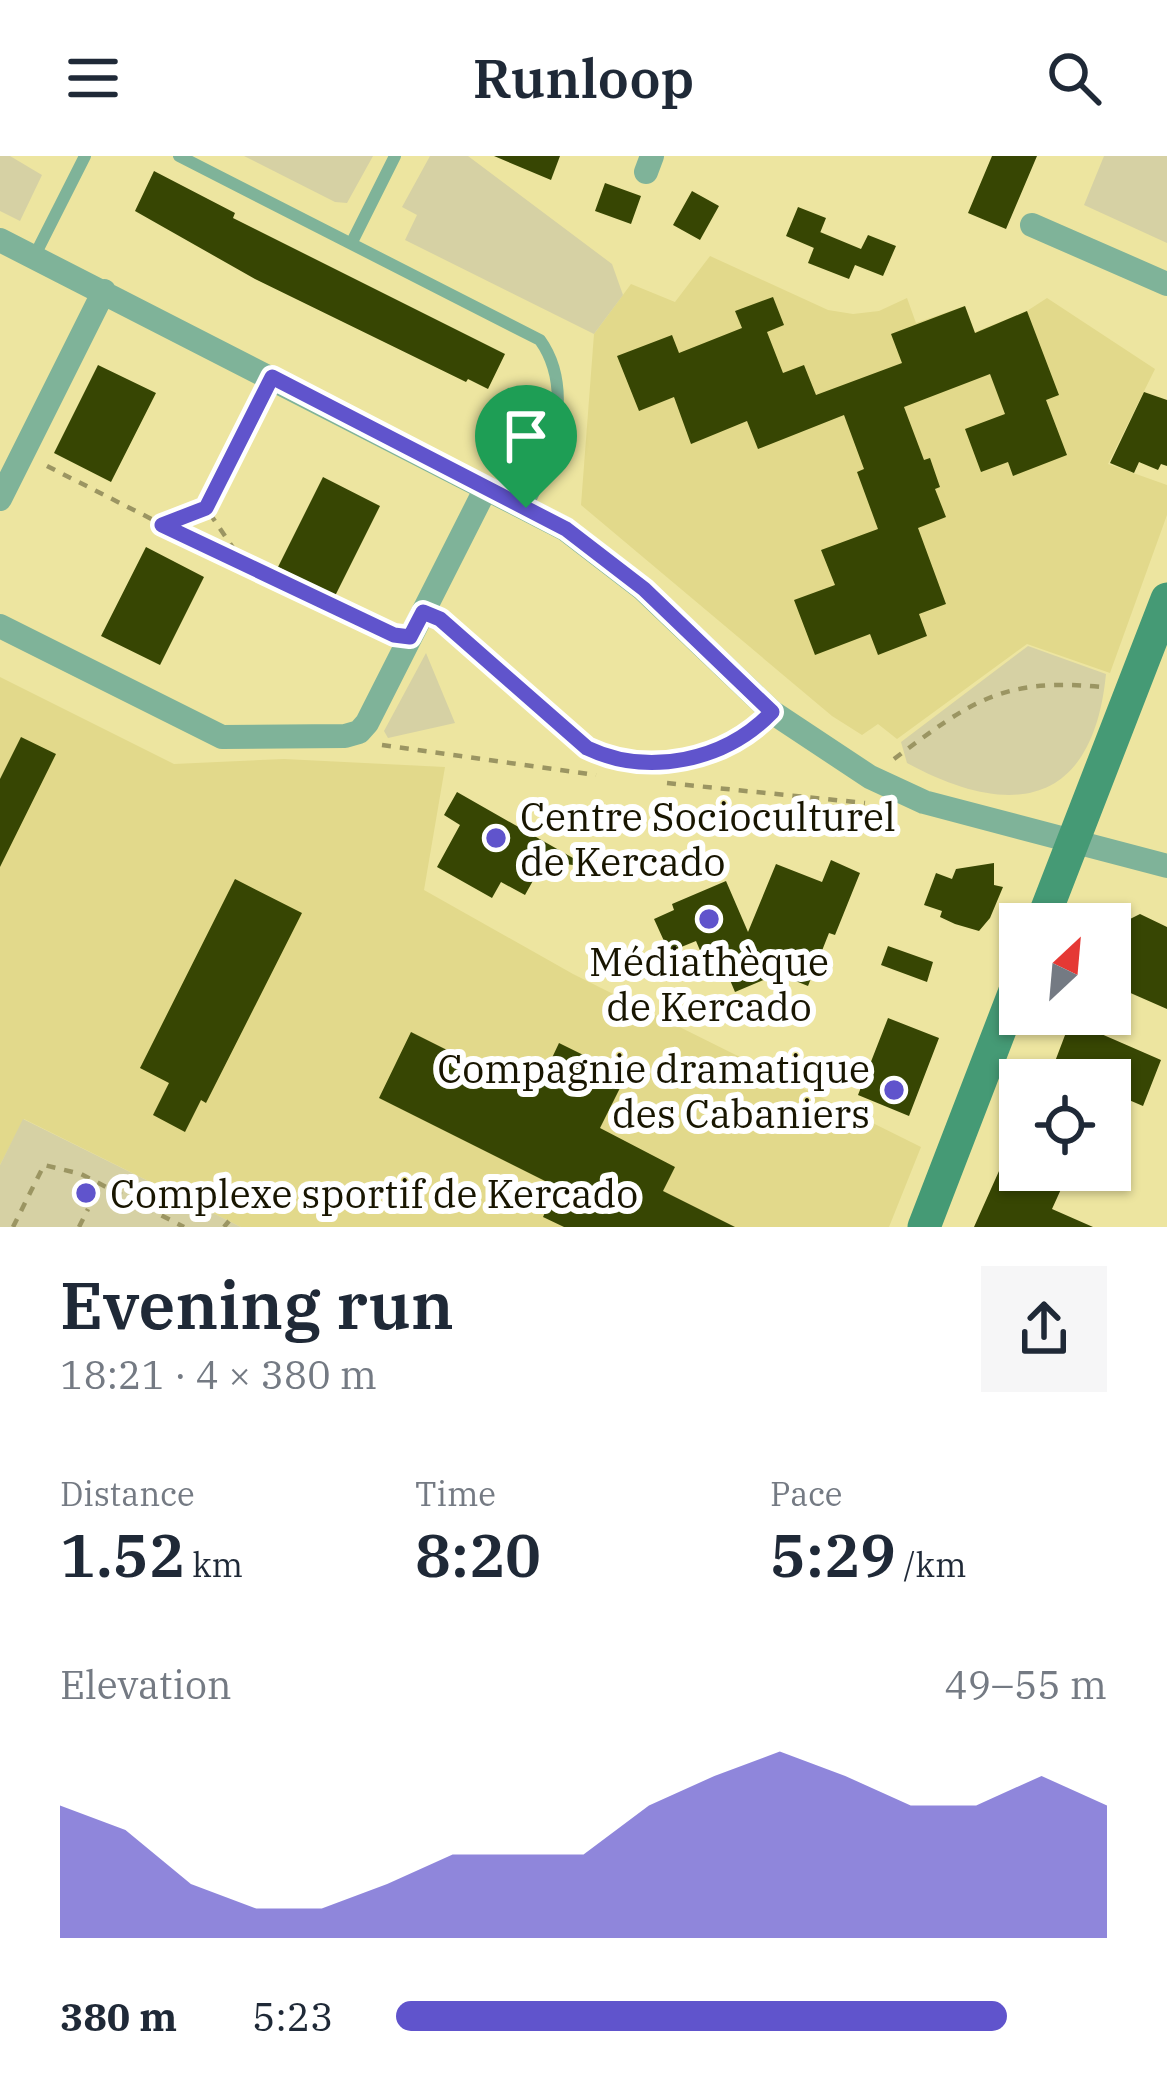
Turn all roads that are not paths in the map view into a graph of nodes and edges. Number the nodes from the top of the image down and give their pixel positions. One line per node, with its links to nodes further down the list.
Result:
1 (85, 156): 7 (lane)
2 (178, 156): 6 (lane)
3 (395, 156): 6 (lane)
4 (1032, 225): 8 (street)
5 (0, 239): 7 (street)
6 (352, 242): 13 (lane)
7 (34, 257): 9 (street)
8 (1167, 284)
9 (104, 291): 10 (street); 11 (street)
10 (14, 456): 12 (street)
11 (486, 488): 13 (street); 15 (street)
12 (0, 499)
13 (526, 508): 17 (street)
14 (1167, 598): 18 (street)
15 (423, 612): 16 (street); 17 (lane)
16 (0, 626)
17 (772, 712): 18 (street)
18 (1075, 838): 19 (street); 20 (street)
19 (1167, 866)
20 (1049, 903)
21 (999, 1032): 22 (street)
22 (923, 1227)

